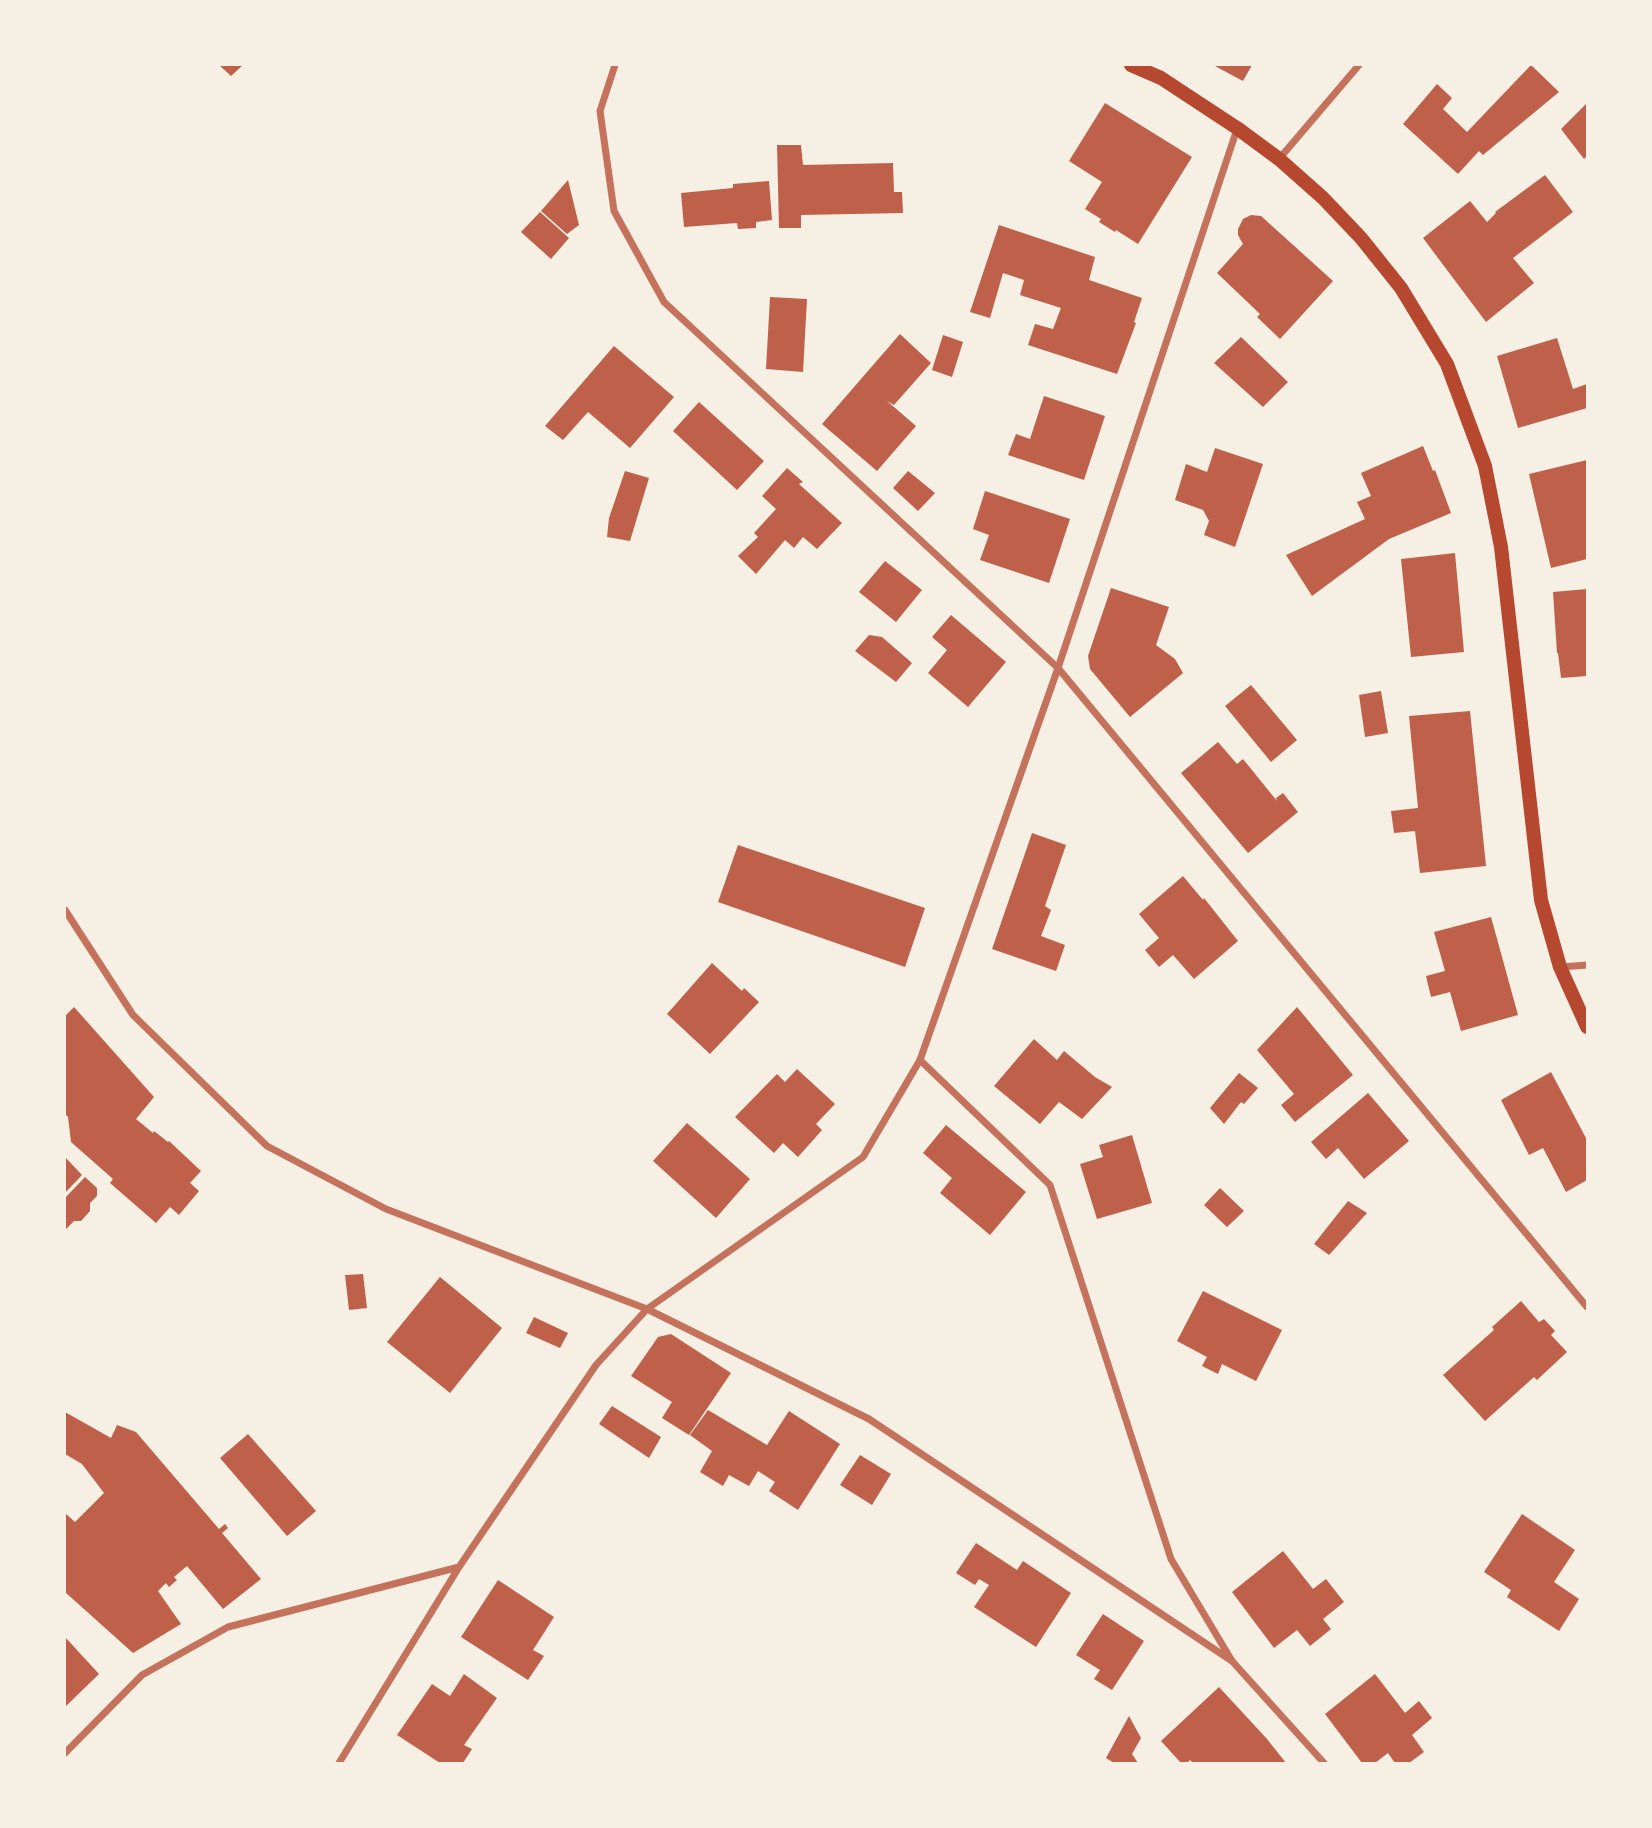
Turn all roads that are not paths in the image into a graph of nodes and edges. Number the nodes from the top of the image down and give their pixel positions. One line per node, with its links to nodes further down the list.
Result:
1 (615, 65): 6 (street)
2 (1131, 65): 4 (main road)
3 (1359, 65): 5 (street)
4 (1237, 128): 5 (main road); 6 (street)
5 (1279, 159): 9 (main road)
6 (1058, 668): 11 (street); 12 (street)
7 (65, 910): 13 (street)
8 (1587, 965): 9 (street)
9 (1560, 967): 10 (main road)
10 (1587, 1027)
11 (920, 1060): 13 (street); 15 (street)
12 (1587, 1307)
13 (646, 1309): 14 (street); 15 (street)
14 (459, 1567): 16 (street); 17 (street)
15 (1232, 1661): 18 (street)
16 (65, 1753)
17 (339, 1763)
18 (1324, 1763)

